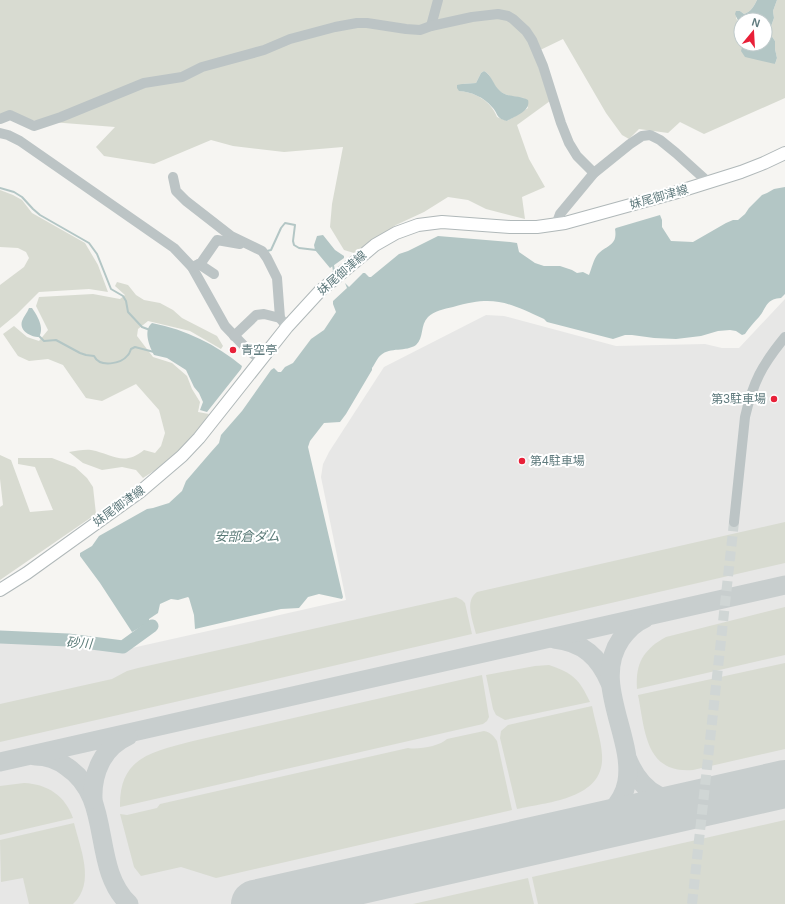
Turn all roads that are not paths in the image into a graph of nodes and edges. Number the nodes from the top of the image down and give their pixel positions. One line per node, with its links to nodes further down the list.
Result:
1 (438, 0): 2 (street)
2 (431, 26): 3 (street); 8 (street)
3 (0, 119)
4 (0, 133): 13 (street)
5 (785, 153): 7 (main road, 妹尾御津線)
6 (785, 160): 7 (street)
7 (764, 163): 10 (main road, 妹尾御津線)
8 (594, 172): 10 (street); 11 (street)
9 (174, 177): 12 (street)
10 (708, 182): 11 (main road, 妹尾御津線)
11 (556, 225): 15 (main road, 妹尾御津線)
12 (250, 246): 13 (street); 15 (street)
13 (196, 265): 14 (street); 16 (street)
14 (214, 274)
15 (284, 322): 16 (street); 18 (main road, 妹尾御津線)
16 (234, 336): 18 (street)
17 (785, 337): 19 (street)
18 (260, 359): 20 (main road, 妹尾御津線)
19 (734, 522)
20 (0, 590)

